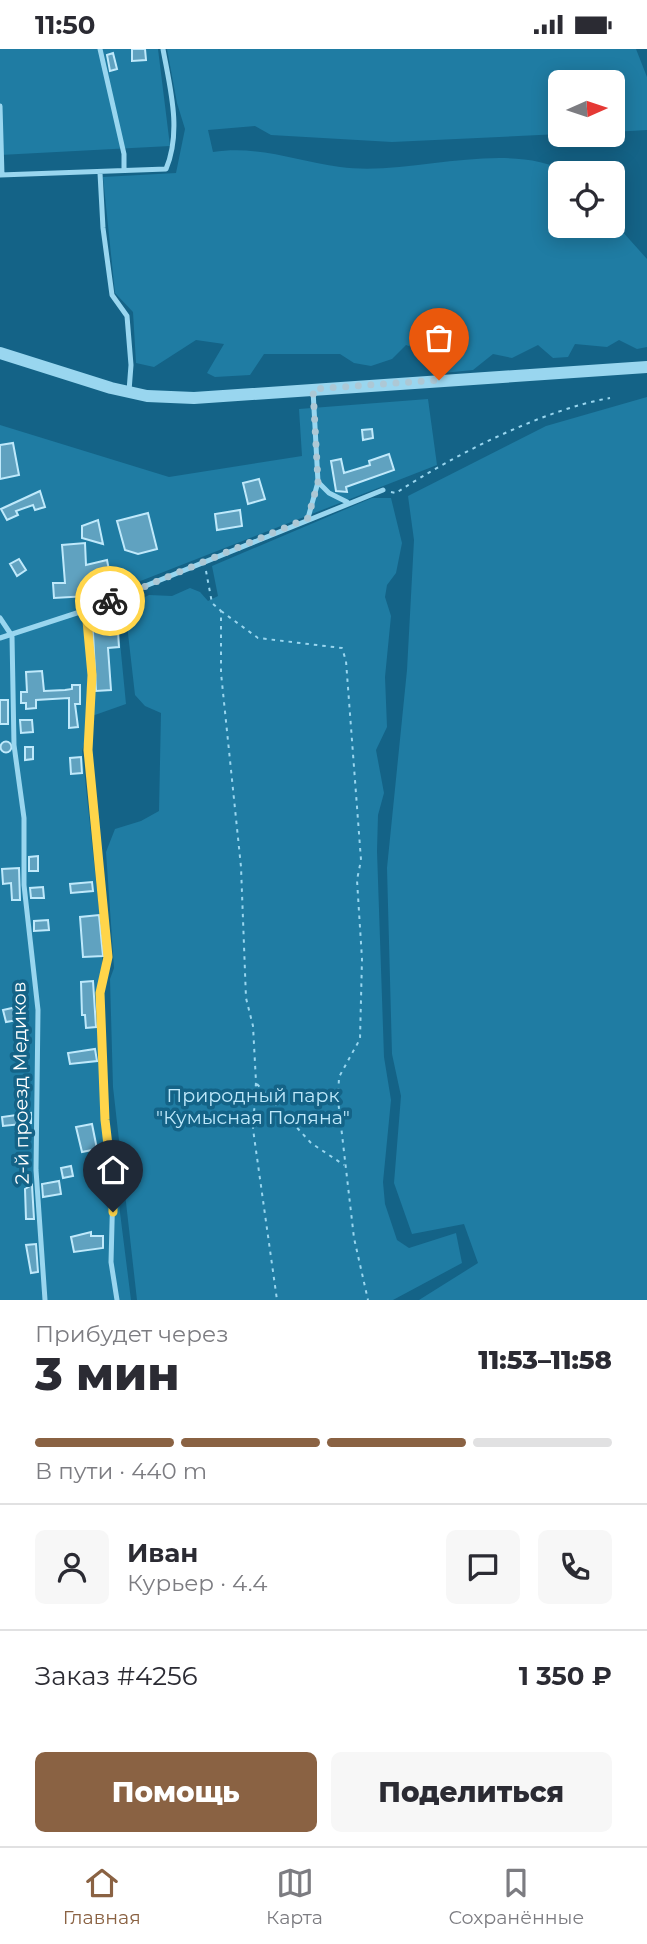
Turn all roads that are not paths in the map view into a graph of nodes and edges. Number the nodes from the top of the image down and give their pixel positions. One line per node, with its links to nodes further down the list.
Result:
1 (100, 49): 4 (lane)
2 (163, 49): 4 (lane)
3 (0, 106): 6 (lane)
4 (124, 169): 5 (lane)
5 (100, 173): 6 (lane); 10 (lane)
6 (1, 176)
7 (0, 353): 10 (street)
8 (647, 367): 9 (street)
9 (313, 389): 10 (street); 11 (lane)
10 (129, 392)
11 (318, 482): 13 (lane); 14 (lane)
12 (383, 490): 13 (lane)
13 (348, 502): 14 (lane)
14 (308, 518): 15 (lane)
15 (86, 610): 17 (lane); 20 (lane)
16 (0, 618): 17 (lane)
17 (12, 636): 18 (lane); 19 (lane, 2-й проезд Медиков)
18 (0, 638)
19 (45, 1300)
20 (117, 1300)

